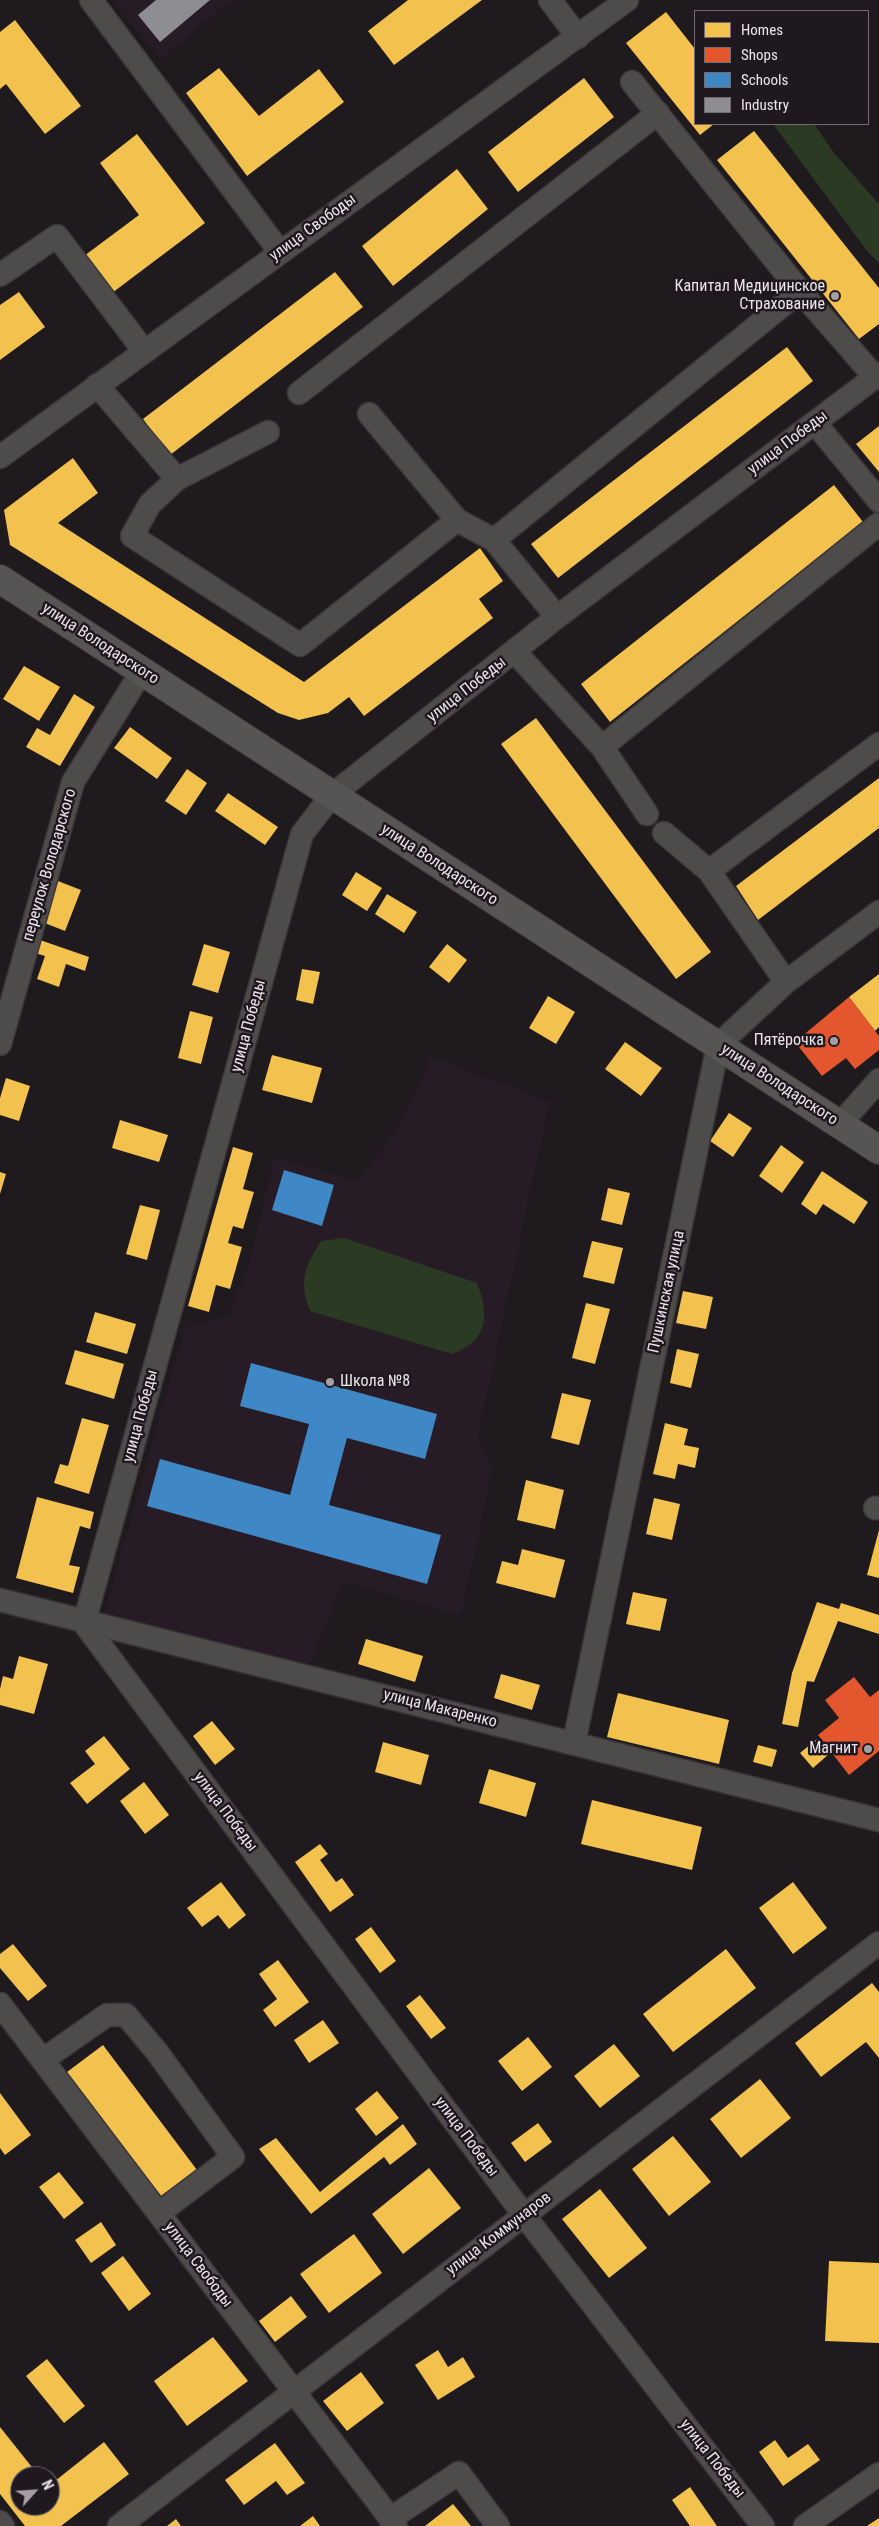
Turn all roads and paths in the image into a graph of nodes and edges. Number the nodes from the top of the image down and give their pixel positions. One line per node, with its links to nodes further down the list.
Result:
1 (91, 0): 7 (street)
2 (550, 0): 4 (street)
3 (627, 0): 4 (street, улица Свободы)
4 (578, 37): 7 (street, улица Свободы)
5 (632, 82): 6 (street)
6 (658, 113): 9 (street); 13 (street)
7 (280, 252): 10 (street, улица Свободы)
8 (0, 275): 10 (street)
9 (800, 291): 11 (street); 22 (street)
10 (144, 351): 12 (street, улица Свободы)
11 (877, 375): 15 (street, улица Победы)
12 (97, 385): 17 (street, улица Свободы); 18 (street)
13 (299, 393)
14 (369, 414): 20 (street)
15 (815, 423): 19 (street); 24 (street, улица Победы)
16 (268, 432): 18 (street)
17 (0, 457)
18 (177, 479): 20 (street)
19 (879, 501)
20 (457, 520): 22 (street)
21 (879, 524): 28 (street)
22 (494, 540): 24 (street)
23 (0, 579): 26 (main road, улица Володарского)
24 (557, 617): 25 (street, улица Победы)
25 (515, 652): 28 (street); 29 (street, улица Победы)
26 (142, 672): 29 (main road, улица Володарского); 35 (street, переулок Володарского)
27 (879, 744): 32 (street)
28 (602, 747): 30 (street)
29 (332, 795): 36 (main road, улица Володарского); 41 (street, улица Победы)
30 (647, 814)
31 (664, 833): 32 (street)
32 (710, 871): 34 (street)
33 (879, 912): 34 (street)
34 (786, 982): 36 (street)
35 (0, 1044)
36 (718, 1045): 38 (main road, улица Володарского); 42 (street, Пушкинская улица)
37 (879, 1080): 38 (street)
38 (840, 1124): 39 (main road, улица Володарского)
39 (879, 1150)
40 (0, 1600): 41 (street, улица Макаренко)
41 (84, 1623): 42 (street, улица Макаренко); 48 (street, улица Победы)
42 (574, 1743): 43 (street, улица Макаренко)
43 (879, 1820)
44 (879, 1943): 48 (street, улица Коммунаров)
45 (0, 2004): 46 (street, улица Свободы)
46 (44, 2059): 47 (street, улица Свободы); 47 (street)
47 (159, 2213): 49 (street, улица Свободы)
48 (524, 2215): 49 (street, улица Коммунаров); 56 (street, улица Победы)
49 (292, 2392): 52 (street, улица Свободы); 54 (street, улица Коммунаров)
50 (879, 2474): 57 (street)
51 (0, 2522): 53 (street)
52 (393, 2522): 55 (street)
53 (4, 2526)
54 (119, 2526)
55 (498, 2526)
56 (763, 2526)
57 (806, 2526)

